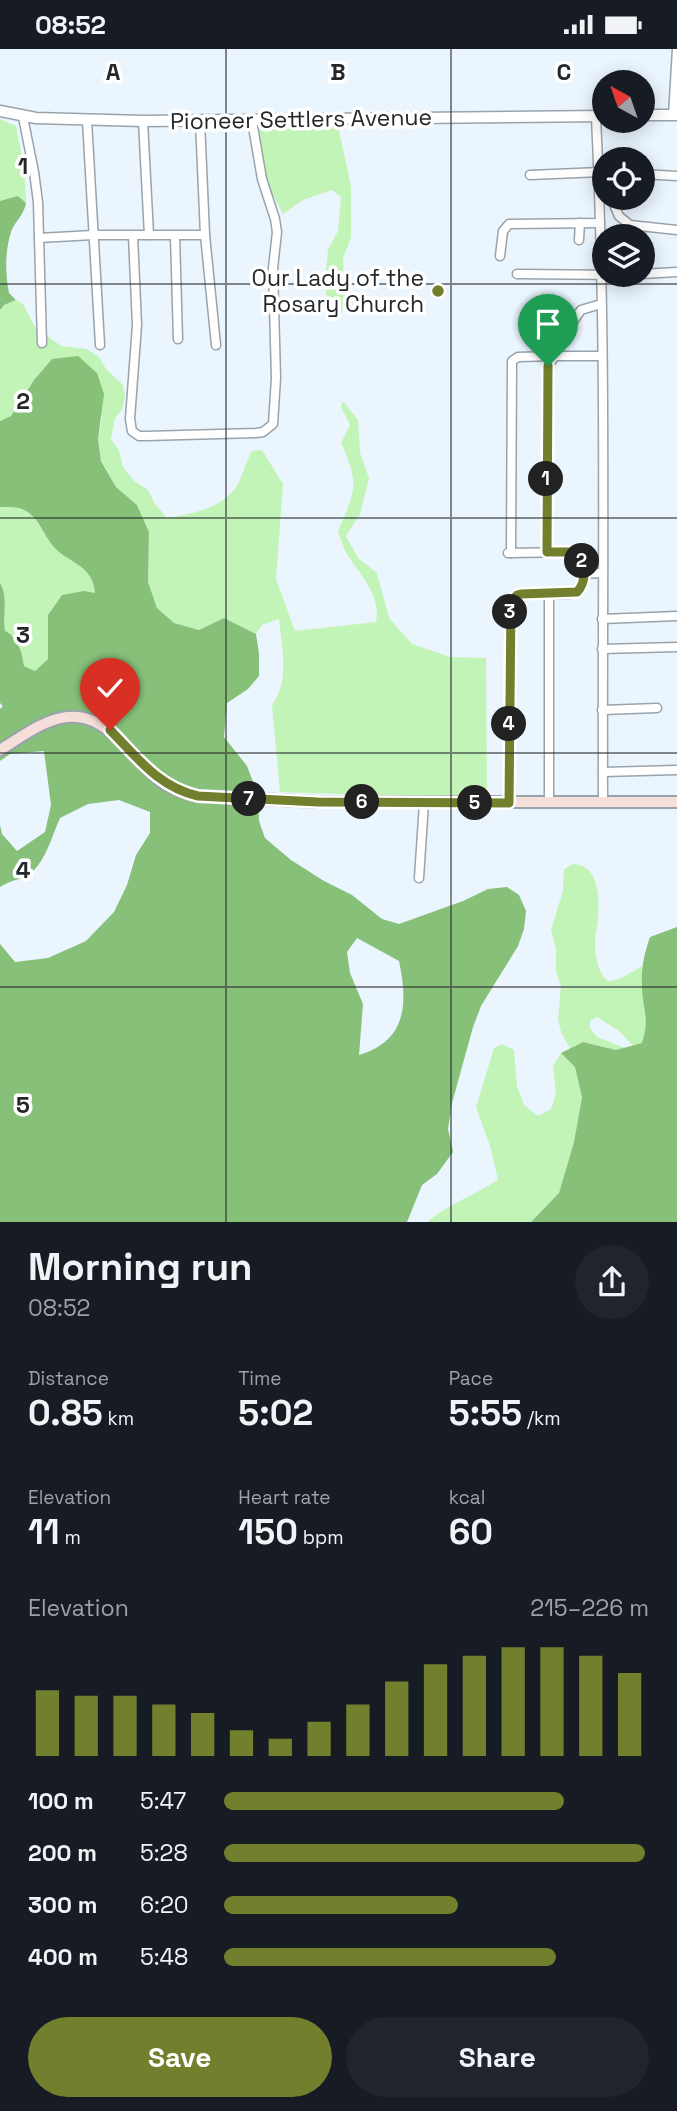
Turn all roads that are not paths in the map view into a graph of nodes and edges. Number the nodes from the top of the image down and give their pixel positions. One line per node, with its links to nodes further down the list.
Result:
1 (677, 49): 4 (street)
2 (0, 110): 5 (street, Pioneer Settlers Avenue)
3 (655, 115): 4 (street)
4 (675, 115)
5 (23, 117): 7 (street, Pioneer Settlers Avenue); 25 (street)
6 (592, 117): 10 (street, Pioneer Settlers Avenue)
7 (87, 120): 8 (street, Pioneer Settlers Avenue); 20 (street)
8 (143, 121): 9 (street, Pioneer Settlers Avenue); 21 (street)
9 (200, 121): 10 (street, Pioneer Settlers Avenue); 22 (street)
10 (252, 121): 23 (street)
11 (592, 172): 12 (street)
12 (530, 175)
13 (655, 175): 14 (street)
14 (677, 176)
15 (601, 210): 18 (street)
16 (616, 210): 19 (street)
17 (580, 223): 18 (street); 26 (street); 27 (street)
18 (600, 223)
19 (677, 230)
20 (93, 235): 23 (street); 25 (street); 37 (street)
21 (149, 235): 23 (street); 24 (street)
22 (205, 235): 24 (street); 38 (street)
23 (133, 236)
24 (175, 236): 35 (street)
25 (39, 238): 36 (street)
26 (579, 240)
27 (500, 256)
28 (677, 272): 29 (street)
29 (655, 273)
30 (517, 274): 31 (street)
31 (592, 276)
32 (601, 287): 33 (street)
33 (601, 304): 34 (street); 40 (street)
34 (567, 330)
35 (178, 339)
36 (42, 343)
37 (100, 345)
38 (216, 345)
39 (555, 356): 40 (street); 41 (street); 41 (street)
40 (602, 356): 42 (street)
41 (547, 552): 43 (street)
42 (602, 573): 43 (street); 46 (street)
43 (584, 574): 44 (street)
44 (549, 594): 56 (street); 57 (street)
45 (677, 616): 46 (street)
46 (602, 619): 48 (street)
47 (677, 647): 48 (street)
48 (602, 649): 50 (street)
49 (657, 708): 50 (street)
50 (603, 710): 53 (street)
51 (0, 750): 55 (main road)
52 (677, 770): 53 (street)
53 (603, 772): 58 (street)
54 (677, 802): 58 (main road)
55 (424, 803): 56 (main road); 59 (street)
56 (509, 803): 57 (main road)
57 (549, 803): 58 (main road)
58 (603, 803)
59 (419, 877)

